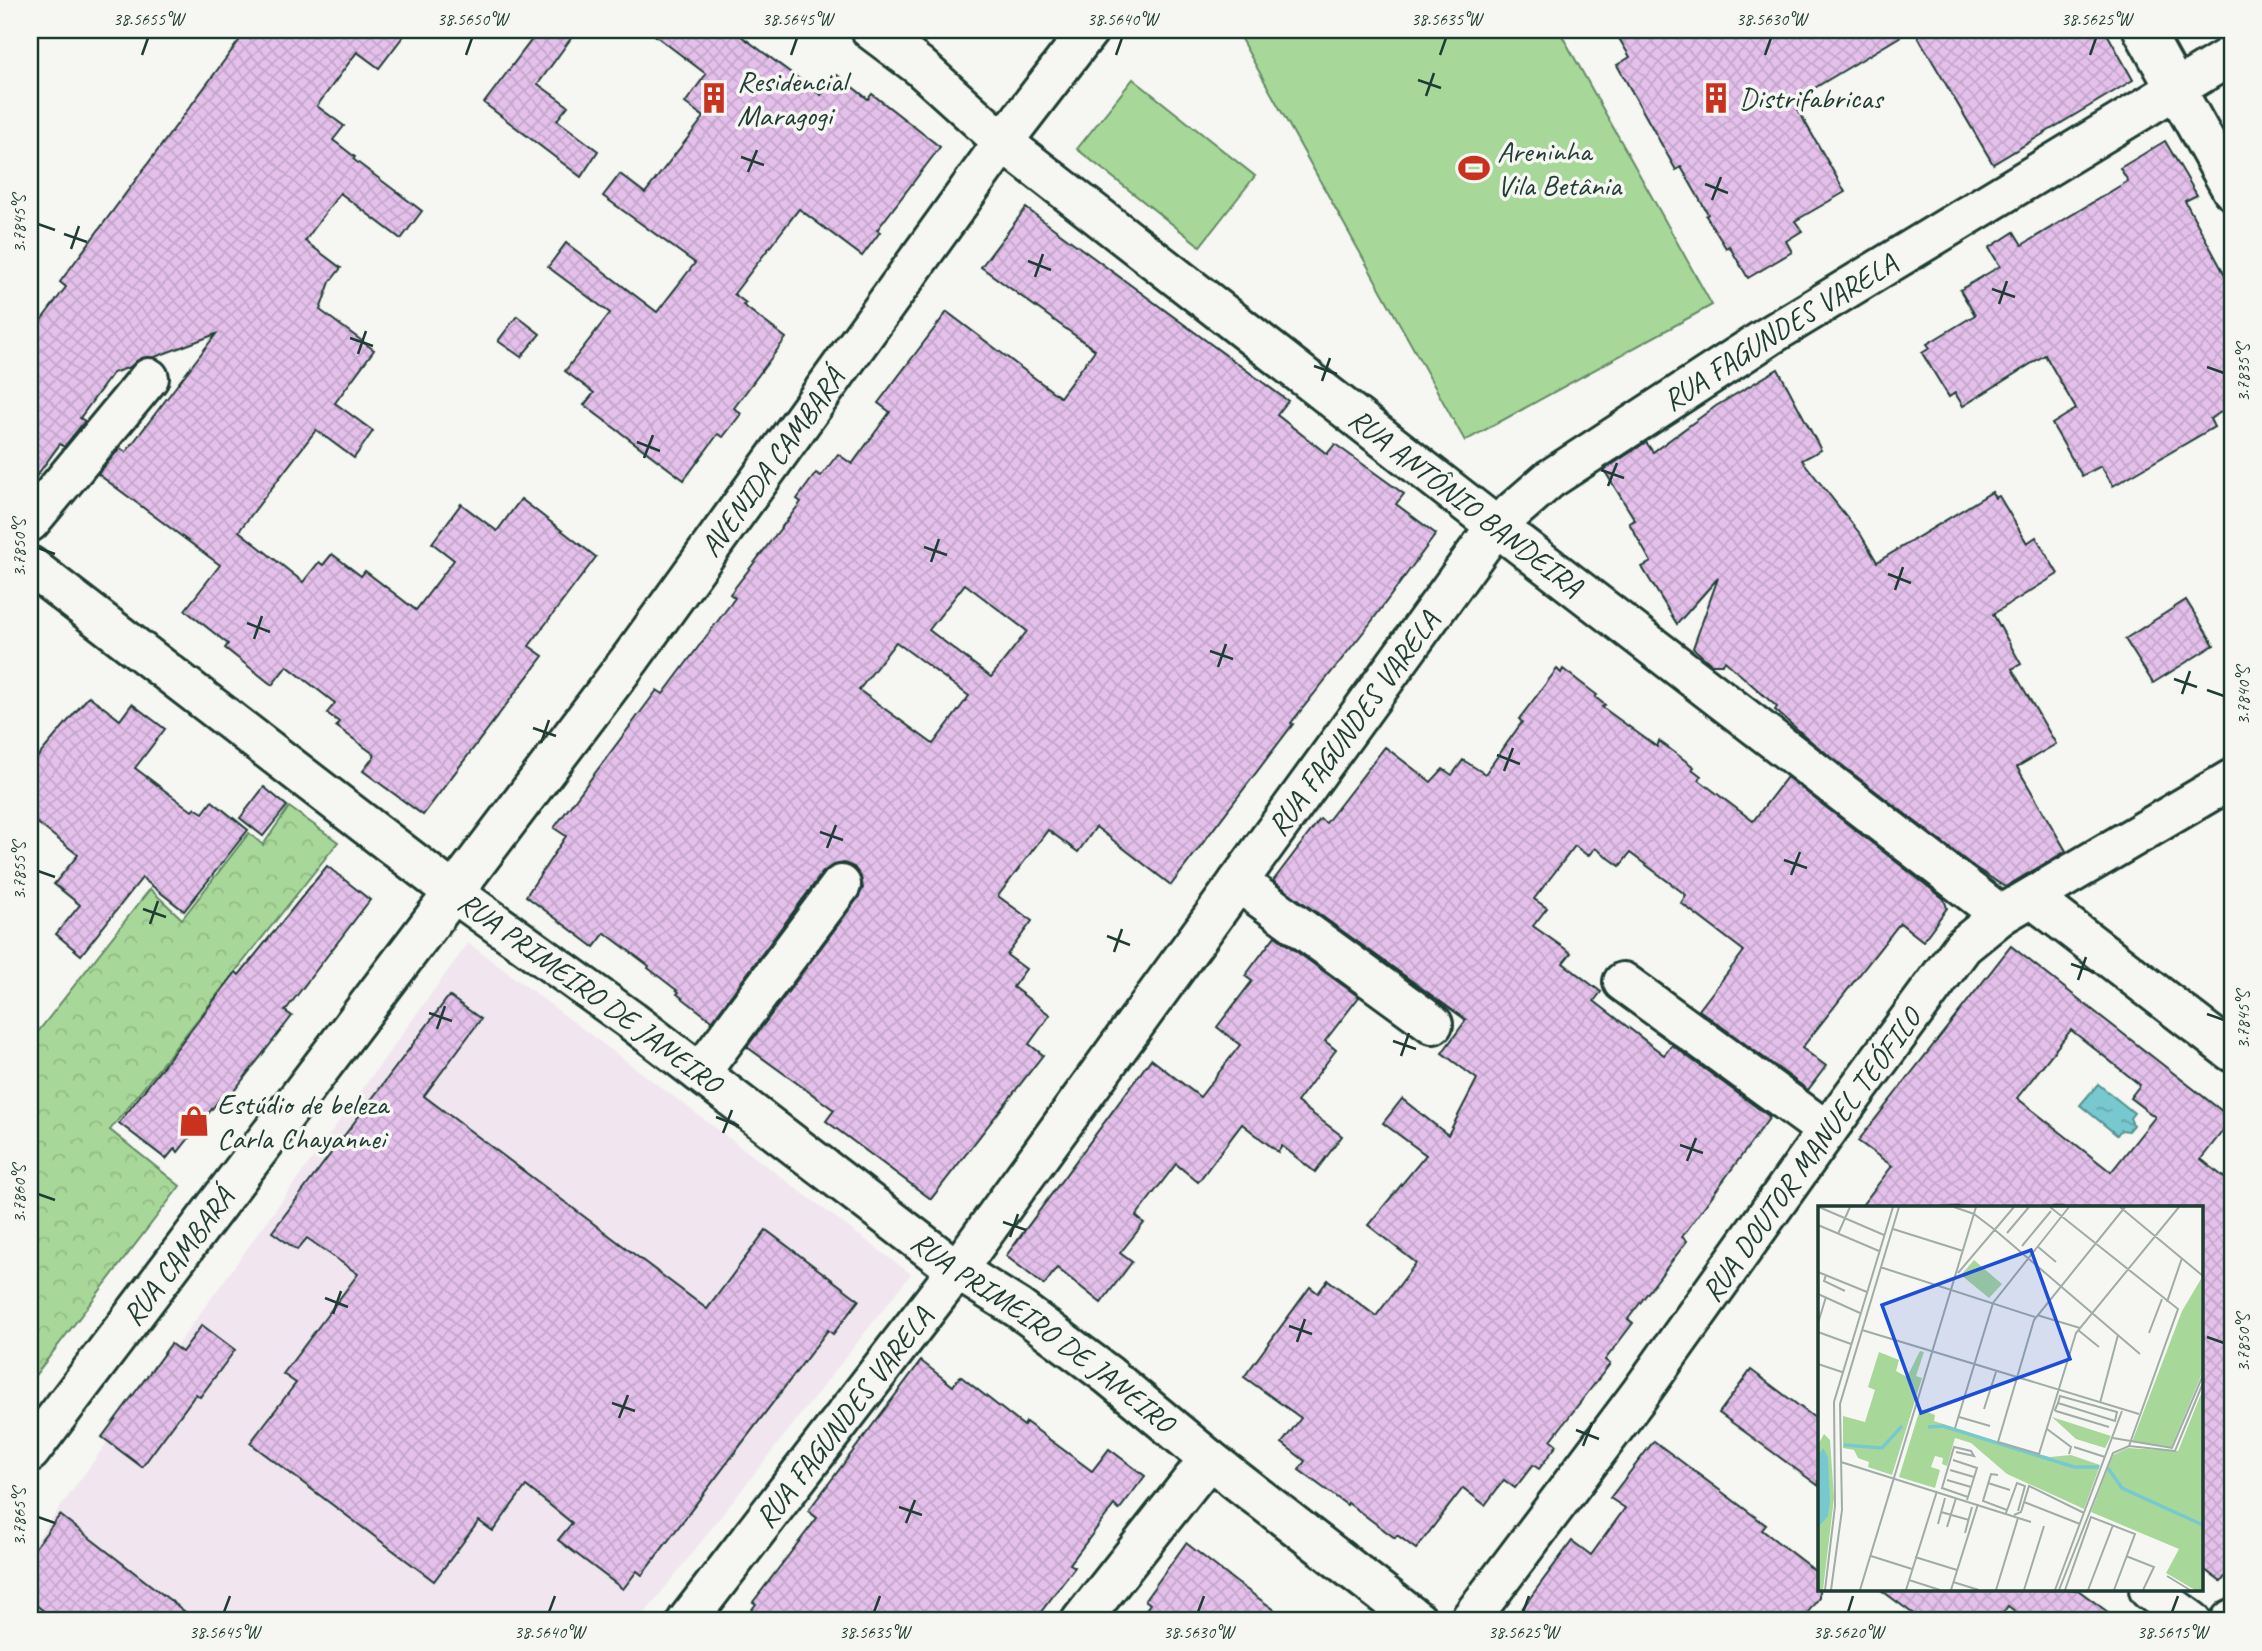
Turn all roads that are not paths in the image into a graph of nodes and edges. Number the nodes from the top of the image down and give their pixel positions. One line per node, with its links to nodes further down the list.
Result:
1 (871, 30): 6 (street, RUA ANTÔNIO BANDEIRA)
2 (1089, 30): 6 (street, AVENIDA CAMBARÁ)
3 (2143, 30): 5 (street)
4 (2232, 55): 5 (street, RUA FAGUNDES VARELA)
5 (2175, 89): 7 (street); 10 (street, RUA FAGUNDES VARELA)
6 (1003, 142): 10 (street, RUA ANTÔNIO BANDEIRA); 15 (street, AVENIDA CAMBARÁ)
7 (2232, 190)
8 (149, 378): 9 (street)
9 (30, 522)
10 (1496, 526): 13 (street, RUA FAGUNDES VARELA); 16 (street, RUA ANTÔNIO BANDEIRA)
11 (30, 566): 15 (street, RUA PRIMEIRO DE JANEIRO)
12 (2232, 779): 16 (street, RUA DOUTOR MANUEL TEÓFILO)
13 (1238, 882): 18 (street); 22 (street, RUA FAGUNDES VARELA)
14 (841, 885): 20 (street)
15 (454, 893): 20 (street, RUA PRIMEIRO DE JANEIRO); 23 (street, RUA CAMBARÁ)
16 (2017, 906): 19 (street, RUA ANTÔNIO BANDEIRA); 21 (street, RUA DOUTOR MANUEL TEÓFILO)
17 (1623, 982): 21 (street)
18 (1433, 1024)
19 (2232, 1052)
20 (700, 1073): 22 (street, RUA PRIMEIRO DE JANEIRO)
21 (1827, 1131): 29 (street, RUA DOUTOR MANUEL TEÓFILO)
22 (957, 1270): 24 (street, RUA PRIMEIRO DE JANEIRO); 26 (street, RUA FAGUNDES VARELA)
23 (30, 1452)
24 (1209, 1458): 27 (street); 28 (street, RUA PRIMEIRO DE JANEIRO)
25 (2152, 1592): 30 (street)
26 (687, 1621)
27 (1081, 1621)
28 (1418, 1621)
29 (1469, 1621)
30 (2192, 1621)

